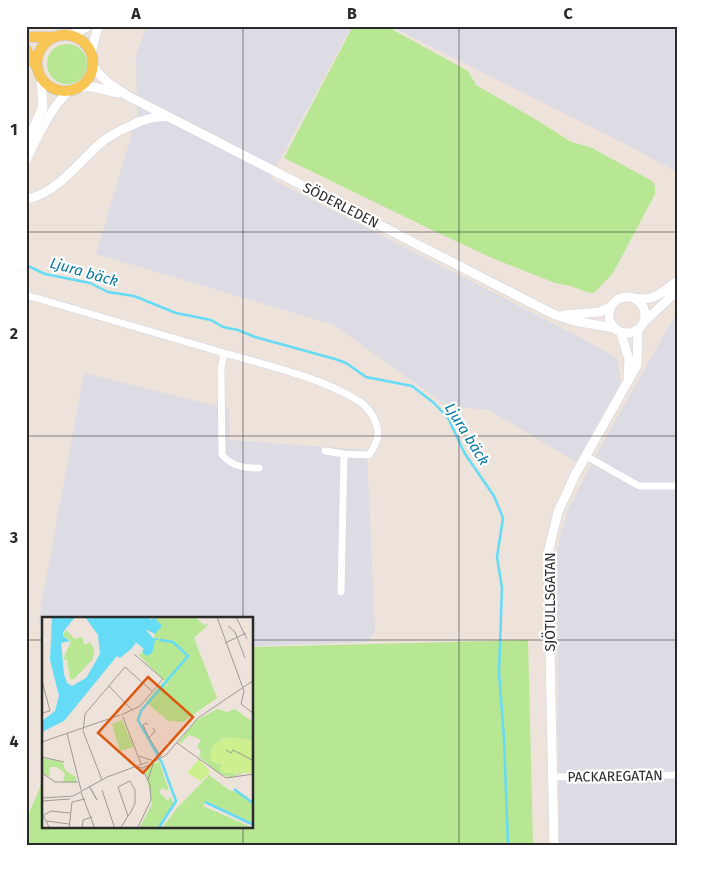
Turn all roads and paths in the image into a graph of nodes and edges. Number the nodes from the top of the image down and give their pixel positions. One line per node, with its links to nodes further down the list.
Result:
1 (88, 26): 3 (main road)
2 (98, 26): 7 (main road)
3 (69, 35): 5 (main road); 7 (main road)
4 (26, 37): 5 (main road)
5 (55, 37): 9 (main road)
6 (26, 49): 9 (main road)
7 (91, 53): 8 (main road)
8 (93, 66): 10 (main road); 12 (main road, SÖDERLEDEN)
9 (39, 74): 11 (main road); 14 (main road)
10 (79, 87): 11 (main road); 12 (main road, SÖDERLEDEN)
11 (69, 91): 15 (main road)
12 (128, 96): 13 (main road, SÖDERLEDEN)
13 (170, 118): 16 (main road); 22 (main road, SÖDERLEDEN)
14 (26, 144)
15 (26, 160)
16 (26, 199)
17 (677, 281): 20 (main road)
18 (677, 291): 23 (main road)
19 (26, 295): 26 (street)
20 (632, 298): 21 (main road); 23 (main road)
21 (611, 307): 22 (main road, SÖDERLEDEN); 25 (main road)
22 (553, 314): 25 (main road, SÖDERLEDEN)
23 (645, 321): 24 (main road)
24 (638, 329): 25 (main road); 27 (main road, SJÖTULLSGATAN)
25 (618, 331): 27 (main road)
26 (224, 353): 29 (street); 31 (street)
27 (628, 377): 30 (main road, SJÖTULLSGATAN)
28 (325, 451): 29 (street)
29 (344, 454): 33 (street)
30 (586, 456): 32 (street); 35 (main road, SJÖTULLSGATAN)
31 (260, 468)
32 (677, 486)
33 (341, 592)
34 (677, 776): 35 (street, PACKAREGATAN)
35 (553, 777): 36 (main road, SJÖTULLSGATAN)
36 (554, 845)

